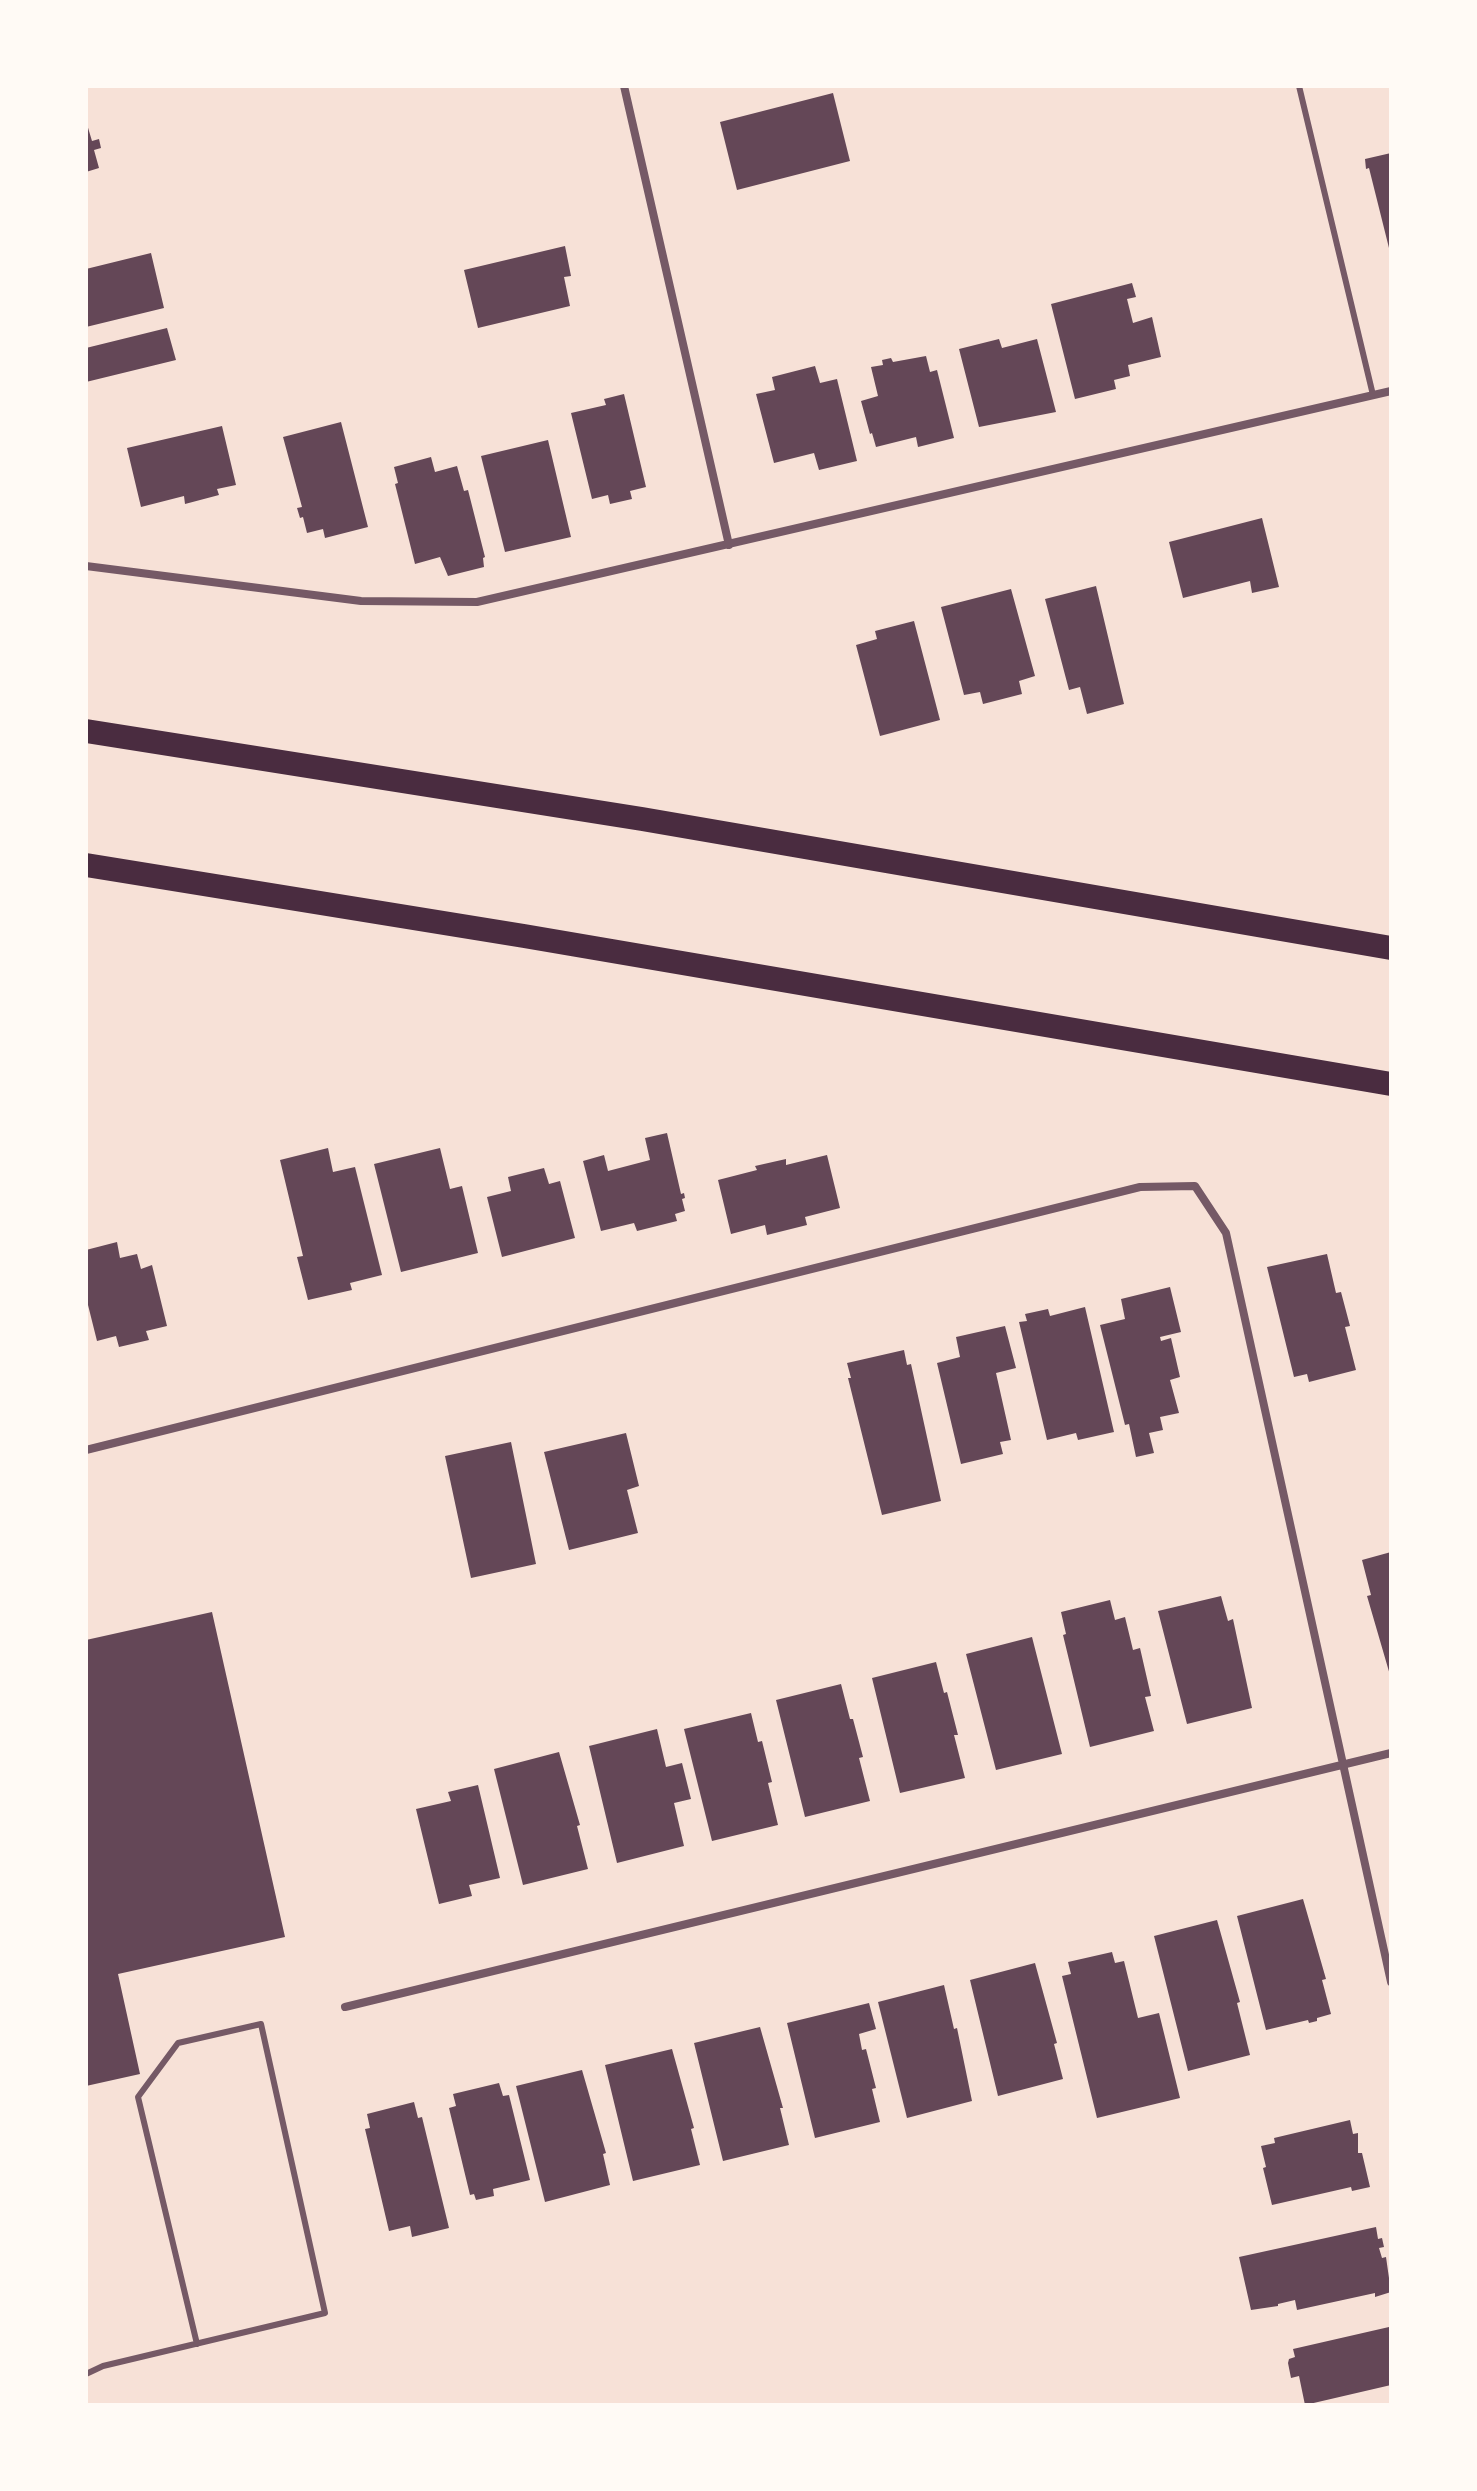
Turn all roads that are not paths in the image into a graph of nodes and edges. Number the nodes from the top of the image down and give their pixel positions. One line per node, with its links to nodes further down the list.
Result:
1 (624, 86): 5 (street)
2 (1299, 86): 4 (lane)
3 (1391, 391): 4 (street)
4 (1373, 395): 5 (street)
5 (729, 545): 6 (street)
6 (86, 566)
7 (86, 731): 9 (highway)
8 (86, 865): 10 (highway)
9 (1391, 948)
10 (1391, 1084)
11 (86, 1450): 13 (street)
12 (1391, 1753): 13 (street)
13 (1341, 1764): 14 (street); 15 (street)
14 (1391, 1982)
15 (345, 2007)
16 (197, 2344): 16 (lane); 17 (lane)
17 (86, 2374)

